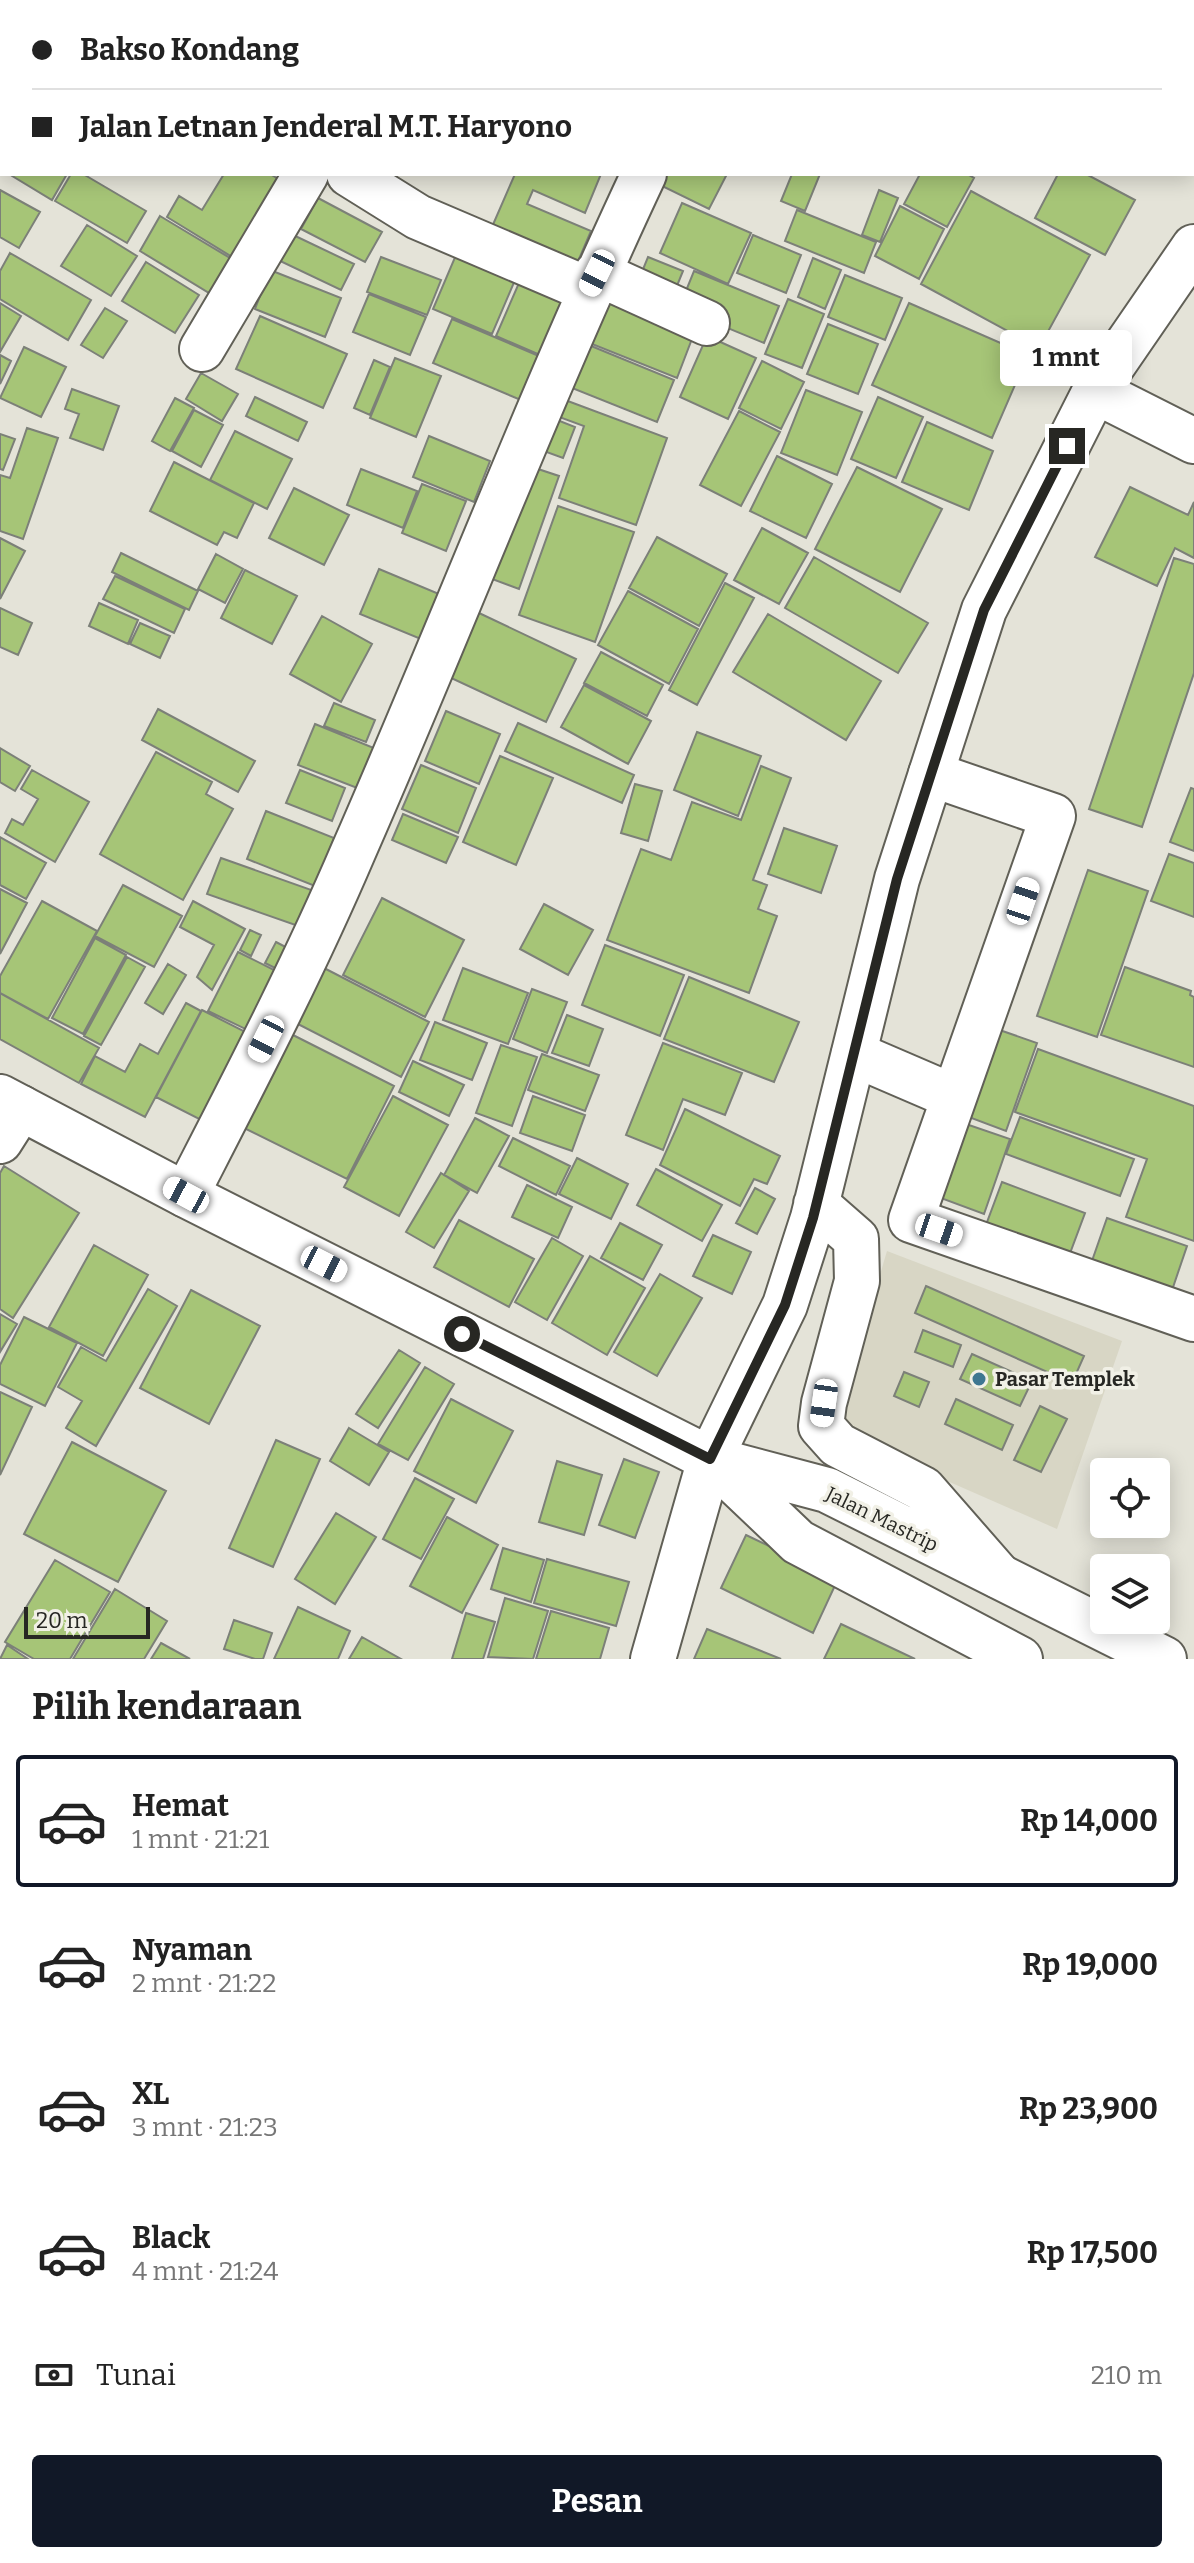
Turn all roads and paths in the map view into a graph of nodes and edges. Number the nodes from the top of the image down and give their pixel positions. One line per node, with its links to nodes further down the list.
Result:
1 (305, 176): 7 (main road)
2 (352, 176): 5 (main road)
3 (643, 176): 5 (main road)
4 (1194, 247): 8 (main road)
5 (593, 282): 6 (main road); 14 (main road)
6 (707, 323)
7 (202, 349)
8 (1095, 391): 9 (main road); 10 (main road)
9 (1194, 441)
10 (931, 774): 11 (main road); 12 (main road)
11 (854, 1054): 12 (main road); 15 (main road)
12 (954, 1097): 16 (main road)
13 (7, 1115): 14 (main road)
14 (186, 1195): 17 (main road)
15 (816, 1204): 17 (main road); 18 (main road)
16 (1194, 1319)
17 (710, 1459): 18 (main road, Jalan Mastrip); 19 (main road); 20 (main road)
18 (999, 1576): 21 (main road, Jalan Mastrip)
19 (653, 1659)
20 (1020, 1659)
21 (1164, 1659)

